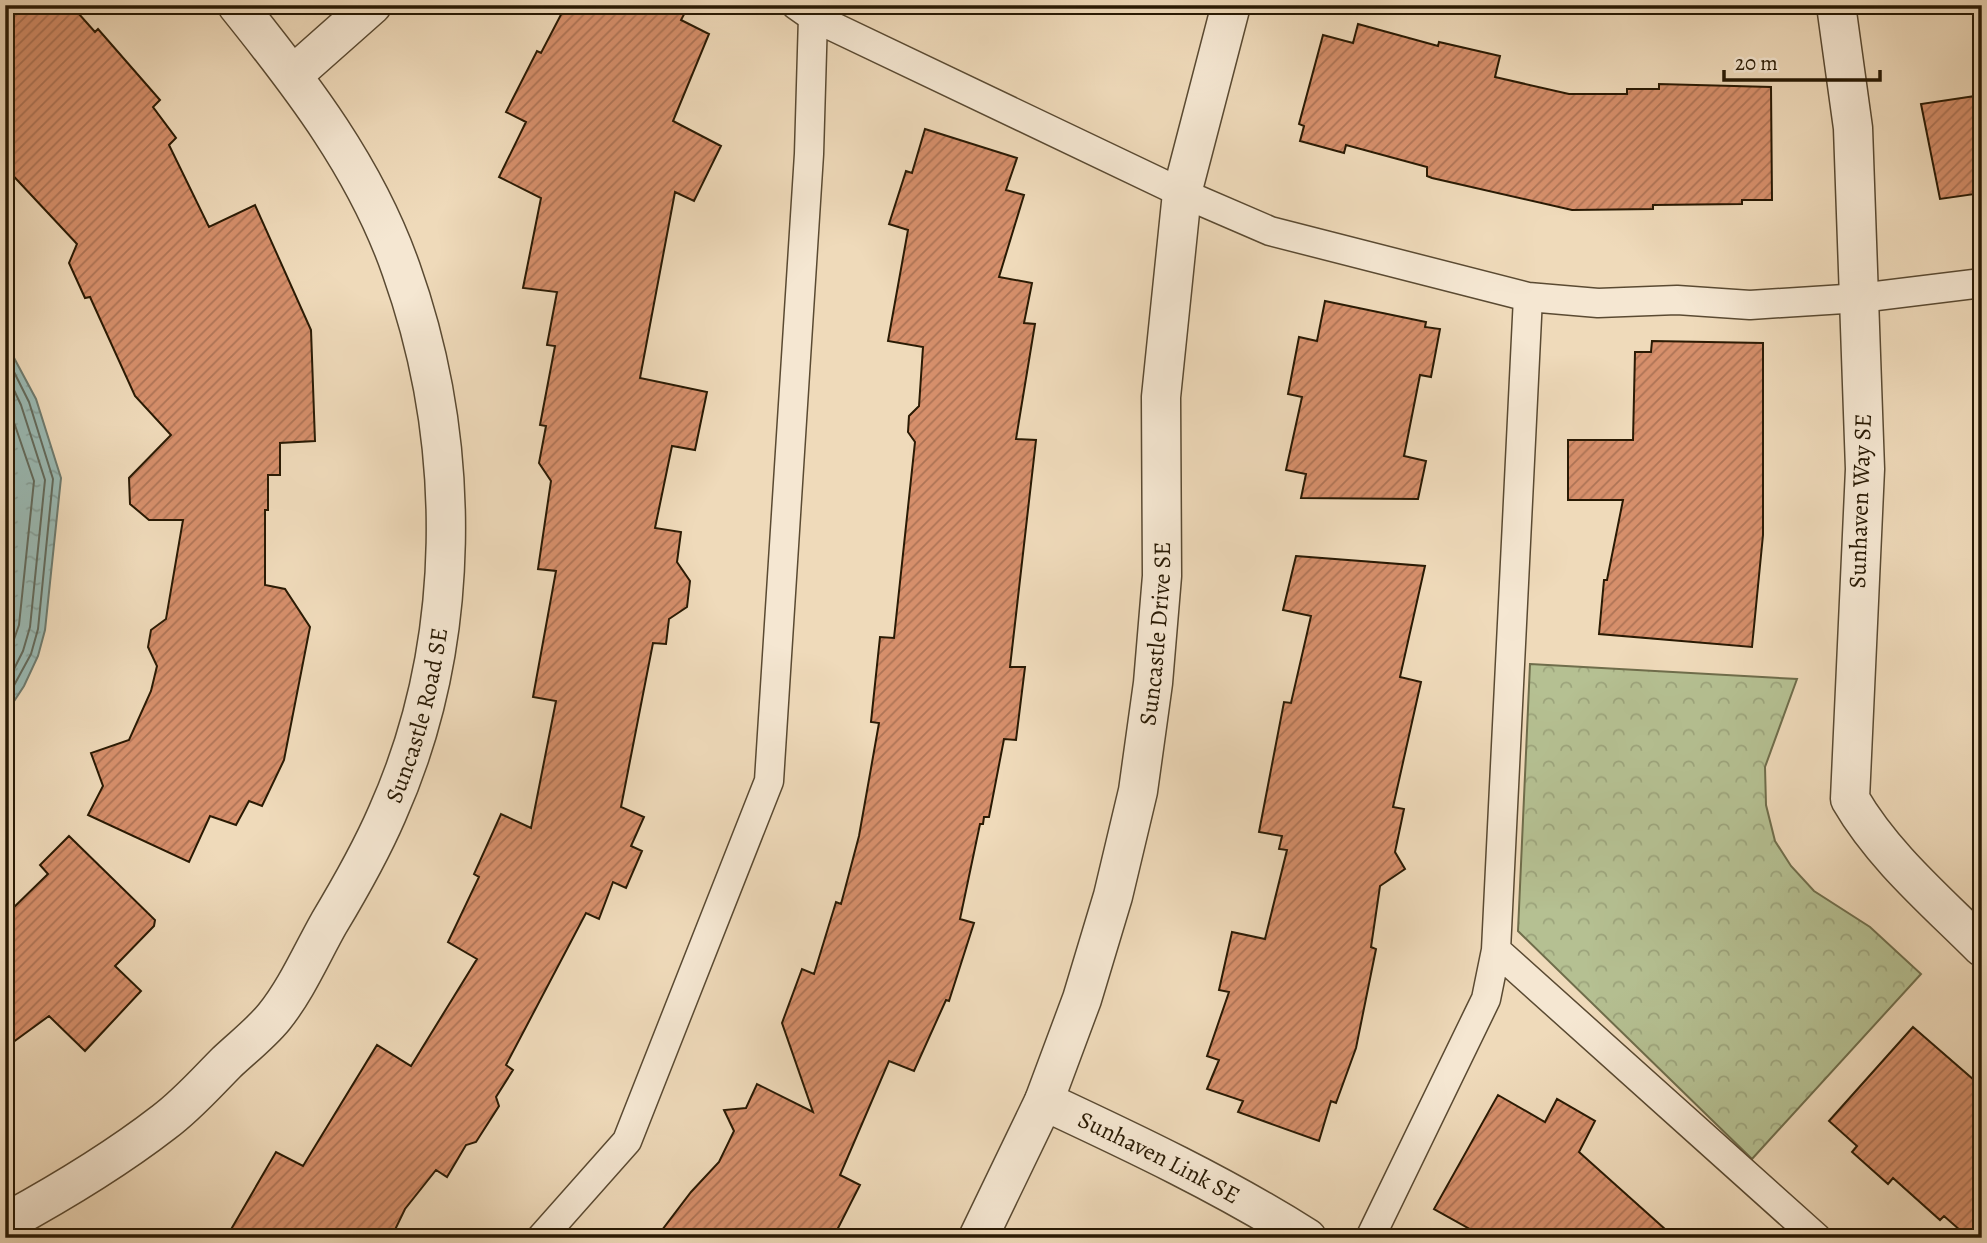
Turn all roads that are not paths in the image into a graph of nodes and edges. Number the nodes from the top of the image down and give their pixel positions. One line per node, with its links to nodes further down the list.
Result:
1 (237, 5): 6 (street, Suncastle Road SE)
2 (372, 5): 6 (street)
3 (1231, 5): 7 (street, Suncastle Drive SE)
4 (1836, 5): 10 (street, Sunhaven Way SE)
5 (805, 11): 7 (lane); 15 (lane)
6 (293, 75): 14 (street, Suncastle Road SE)
7 (1182, 194): 9 (lane); 13 (street, Suncastle Drive SE)
8 (1982, 283): 10 (lane)
9 (1528, 297): 10 (lane); 12 (lane)
10 (1860, 298): 11 (street, Sunhaven Way SE)
11 (1982, 947)
12 (1496, 950): 18 (lane); 19 (lane)
13 (1044, 1101): 16 (street, Suncastle Drive SE); 17 (street, Sunhaven Link SE)
14 (5, 1223)
15 (541, 1238)
16 (978, 1238)
17 (1307, 1238)
18 (1370, 1238)
19 (1817, 1238)

